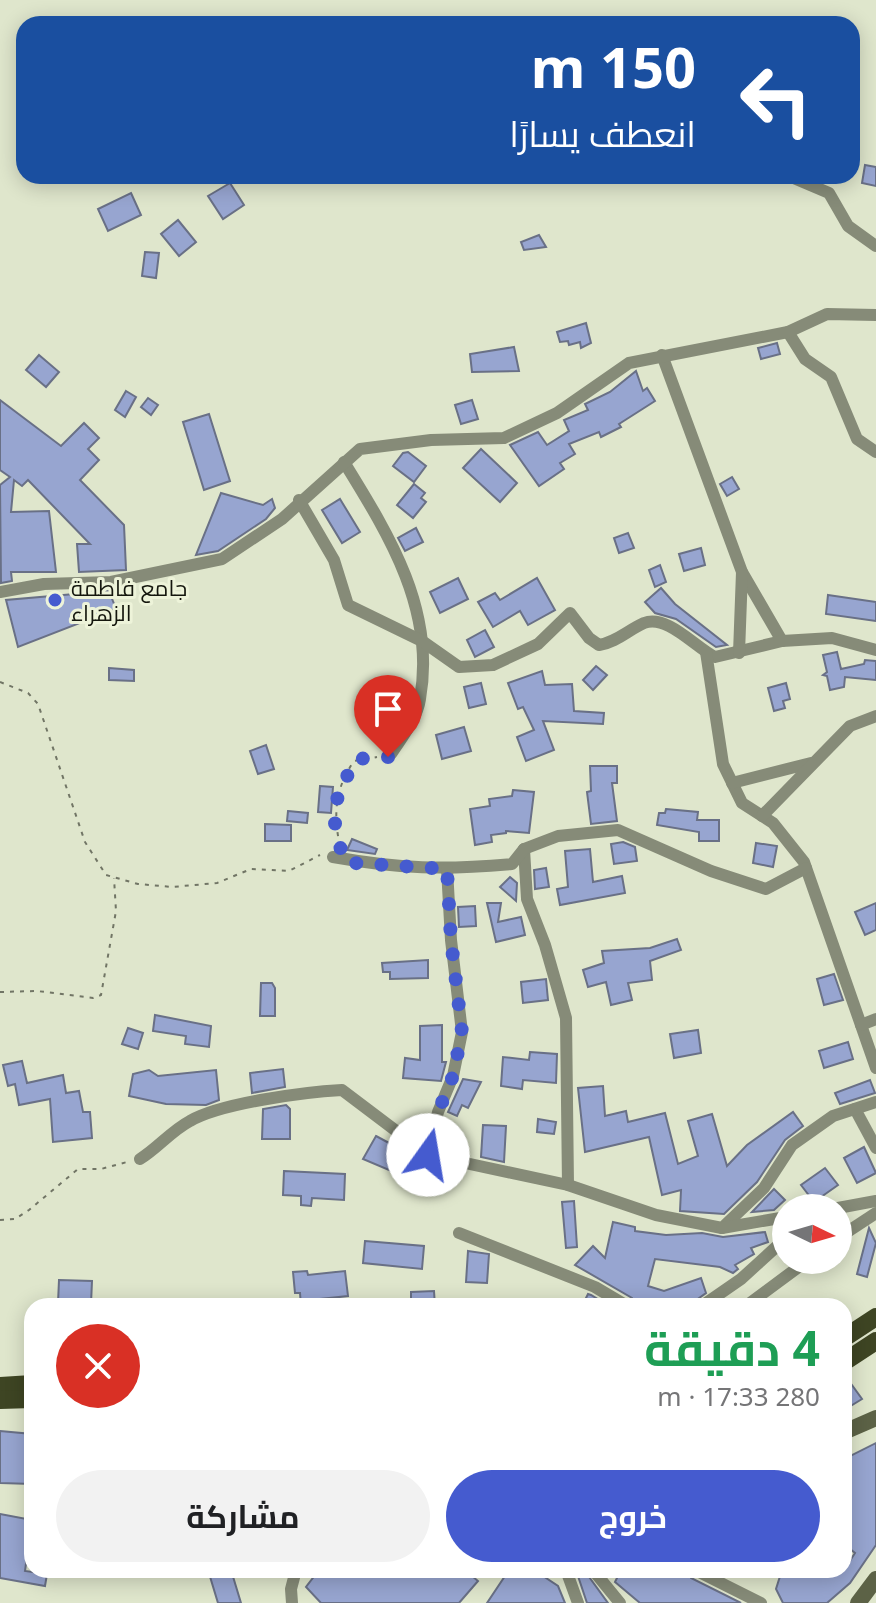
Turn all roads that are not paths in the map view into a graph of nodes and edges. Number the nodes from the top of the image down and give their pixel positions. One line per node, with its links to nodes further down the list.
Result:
1 (808, 184): 2 (street)
2 (876, 246)
3 (876, 315): 4 (street)
4 (788, 332): 5 (street); 6 (street)
5 (662, 355): 7 (street); 9 (street)
6 (876, 452)
7 (344, 462): 8 (street); 11 (street)
8 (299, 500): 10 (street); 11 (street)
9 (742, 572): 12 (street); 15 (street)
10 (0, 592)
11 (422, 641): 14 (street); 17 (street)
12 (782, 641): 13 (street); 15 (street)
13 (876, 650)
14 (706, 652): 15 (street); 19 (street)
15 (739, 653)
16 (876, 716): 18 (street)
17 (388, 756)
18 (811, 763): 19 (street); 20 (street)
19 (732, 783): 20 (street)
20 (762, 816): 23 (street)
21 (524, 849): 23 (street); 24 (street); 33 (street)
22 (338, 858): 24 (street)
23 (806, 868): 26 (street)
24 (447, 869): 31 (street)
25 (876, 1019): 26 (street)
26 (861, 1025): 27 (street)
27 (876, 1068)
28 (876, 1102): 29 (street)
29 (855, 1109): 30 (street); 38 (street)
30 (876, 1148)
31 (428, 1155): 32 (street); 33 (street)
32 (140, 1159)
33 (568, 1185): 38 (street)
34 (876, 1201): 35 (street)
35 (852, 1205)
36 (876, 1213): 39 (street)
37 (772, 1219): 38 (street)
38 (722, 1228)
39 (852, 1229)
40 (459, 1233): 43 (street)
41 (772, 1251): 44 (street)
42 (789, 1274): 45 (street)
43 (614, 1298)
44 (714, 1298)
45 (757, 1298)
46 (876, 1317): 47 (main road)
47 (852, 1333)
48 (876, 1341): 49 (main road)
49 (852, 1357)
50 (24, 1384): 51 (main road)
51 (0, 1386)
52 (24, 1399): 53 (main road)
53 (0, 1400)
54 (876, 1417): 55 (main road); 56 (main road)
55 (852, 1423)
56 (852, 1428)
57 (295, 1578): 62 (street)
58 (569, 1578): 63 (street)
59 (600, 1578): 64 (street)
60 (711, 1578): 65 (street)
61 (876, 1579): 66 (main road)
62 (292, 1603)
63 (578, 1603)
64 (620, 1603)
65 (761, 1603)
66 (858, 1603)

